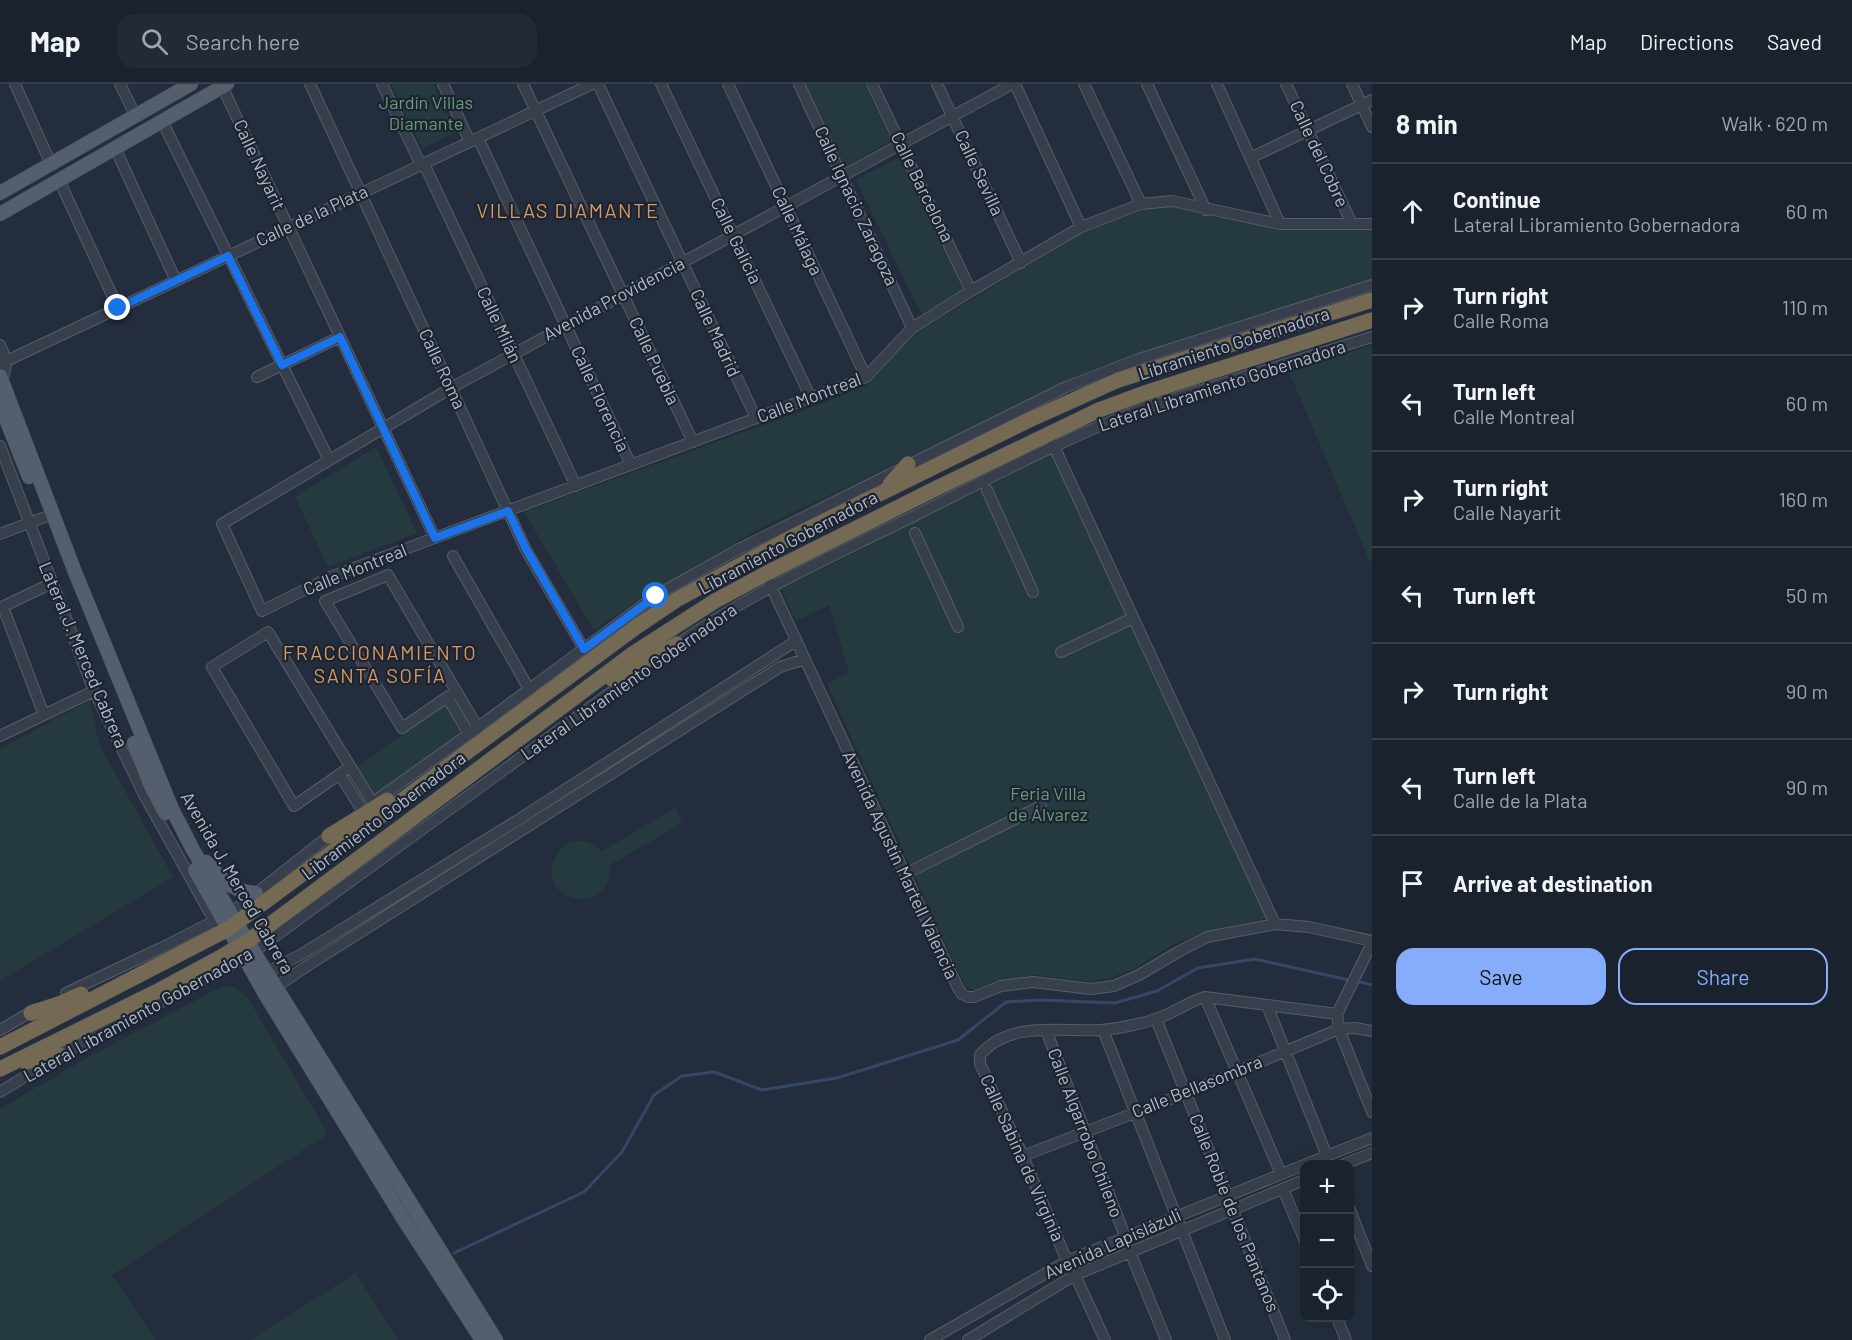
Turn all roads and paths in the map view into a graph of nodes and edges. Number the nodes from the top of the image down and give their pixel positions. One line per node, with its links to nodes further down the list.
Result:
1 (15, 84): 33 (street)
2 (120, 84): 24 (street)
3 (190, 84): 24 (main road)
4 (310, 84): 38 (street, Calle Roma)
5 (382, 84): 34 (street, Calle Milán)
6 (443, 84): 29 (street, Calle Florencia)
7 (523, 84): 23 (street, Calle Puebla)
8 (592, 84): 23 (street, Calle de la Plata)
9 (597, 84): 50 (street, Calle Madrid)
10 (661, 84): 48 (street, Calle Galicia)
11 (728, 84): 40 (street, Calle Málaga)
12 (799, 84): 35 (street, Calle Ignacio Zaragoza)
13 (872, 84): 30 (street, Calle Barcelona)
14 (937, 84): 25 (street, Calle Sevilla)
15 (1013, 84): 25 (street, Avenida Providencia); 46 (street)
16 (1084, 84): 39 (street)
17 (1147, 84): 41 (street)
18 (1216, 84): 32 (street)
19 (1286, 84): 28 (street, Calle del Cobre)
20 (1352, 84): 22 (street)
21 (224, 85): 26 (main road); 47 (street, Calle Nayarit)
22 (1367, 102): 27 (street); 28 (street)
23 (536, 111): 29 (street, Calle de la Plata); 55 (street, Calle Puebla)
24 (135, 116): 33 (main road)
25 (952, 116): 30 (street, Avenida Providencia); 51 (street, Calle Sevilla)
26 (162, 121): 31 (main road); 49 (street)
27 (1372, 127)
28 (1308, 131): 32 (street); 44 (street, Calle del Cobre)
29 (474, 140): 34 (street, Calle de la Plata); 59 (street, Calle Florencia)
30 (901, 144): 35 (street, Avenida Providencia); 54 (street, Calle Barcelona)
31 (115, 148): 36 (main road); 52 (street)
32 (1250, 158): 43 (street)
33 (51, 164): 37 (main road)
34 (422, 164): 38 (street, Calle de la Plata); 64 (street, Calle Milán)
35 (843, 176): 40 (street, Avenida Providencia); 60 (street, Calle Ignacio Zaragoza)
36 (59, 180): 42 (main road); 57 (street)
37 (0, 193)
38 (361, 194): 47 (street, Calle de la Plata); 70 (street, Calle Roma)
39 (1141, 204): 41 (street, Calle Montreal); 46 (street, Calle Montreal)
40 (786, 206): 48 (street, Avenida Providencia); 68 (street, Calle Málaga)
41 (1206, 210): 43 (street, Calle Montreal)
42 (0, 214)
43 (1280, 224): 44 (street, Calle Montreal)
44 (1352, 224): 45 (street, Calle Montreal)
45 (1372, 224)
46 (1081, 227): 51 (street, Calle Montreal)
47 (289, 228): 49 (street, Calle de la Plata); 61 (street, Calle Nayarit)
48 (733, 235): 50 (street, Avenida Providencia); 71 (street, Calle Galicia)
49 (228, 256): 52 (street, Calle de la Plata); 66 (street)
50 (682, 262): 55 (street, Avenida Providencia); 73 (street, Calle Madrid)
51 (1021, 263): 54 (street, Calle Montreal)
52 (176, 281): 57 (street, Calle de la Plata)
53 (1372, 285): 80 (street)
54 (971, 291): 60 (street, Calle Montreal)
55 (623, 294): 59 (street, Avenida Providencia); 77 (street, Calle Puebla)
56 (1372, 300): 84 (highway, Libramiento Gobernadora)
57 (118, 308): 65 (street, Calle de la Plata)
58 (1372, 320): 76 (highway, Libramiento Gobernadora)
59 (566, 326): 64 (street, Avenida Providencia); 81 (street, Calle Florencia)
60 (912, 328): 68 (street, Calle Montreal)
61 (340, 337): 66 (street); 74 (street, Calle Nayarit)
62 (1372, 337): 76 (street, Lateral Libramiento Gobernadora)
63 (0, 345): 65 (street)
64 (513, 354): 70 (street, Avenida Providencia); 82 (street, Calle Milán)
65 (3, 363): 69 (street)
66 (282, 365): 67 (street); 79 (street)
67 (257, 377)
68 (866, 377): 71 (street, Calle Montreal)
69 (1, 379): 75 (main road, Avenida J. Merced Cabrera)
70 (451, 388): 74 (street, Avenida Providencia); 85 (street, Calle Roma)
71 (810, 398): 73 (street, Calle Montreal)
72 (0, 404): 75 (main road, Avenida J. Merced Cabrera)
73 (756, 418): 77 (street, Calle Montreal)
74 (383, 428): 79 (street, Avenida Providencia); 90 (street, Calle Nayarit)
75 (11, 434): 86 (main road, Avenida J. Merced Cabrera); 123 (main road, Avenida J. Merced Cabrera)
76 (1051, 440): 92 (highway, Libramiento Gobernadora); 97 (street)
77 (693, 442): 81 (street, Calle Montreal)
78 (0, 446): 87 (street, Lateral J. Merced Cabrera)
79 (329, 460): 96 (street, Avenida Providencia)
80 (908, 464): 84 (highway); 101 (street)
81 (631, 465): 82 (street, Calle Montreal)
82 (576, 486): 85 (street, Calle Montreal)
83 (987, 490): 94 (street)
84 (884, 491): 115 (highway, Libramiento Gobernadora)
85 (508, 511): 90 (street, Calle Montreal); 101 (street, Calle Roma)
86 (45, 517): 87 (street); 123 (main road, Avenida J. Merced Cabrera)
87 (30, 522): 89 (street); 93 (street, Lateral J. Merced Cabrera)
88 (915, 533): 98 (street)
89 (0, 534)
90 (435, 538): 96 (street, Calle Montreal)
91 (453, 556): 104 (street)
92 (768, 581): 99 (street, Avenida Agustín Martell Valencia); 100 (street, Lateral Libramiento Gobernadora); 106 (highway, Libramiento Gobernadora)
93 (52, 583): 95 (street); 105 (street, Lateral J. Merced Cabrera)
94 (1033, 592)
95 (2, 608): 108 (street)
96 (262, 611)
97 (1133, 618): 102 (street); 128 (street)
98 (958, 627)
99 (796, 641): 103 (street, Avenida Agustín Martell Valencia); 111 (street)
100 (677, 644): 106 (highway); 130 (street, Lateral Libramiento Gobernadora)
101 (584, 649): 104 (street)
102 (1061, 652)
103 (805, 659): 112 (street); 124 (street, Avenida Agustín Martell Valencia)
104 (529, 689): 109 (street)
105 (94, 691): 108 (street); 122 (street, Lateral J. Merced Cabrera)
106 (582, 693): 130 (highway, Libramiento Gobernadora)
107 (452, 694): 107 (street); 109 (street)
108 (44, 715): 110 (street)
109 (474, 731): 116 (street)
110 (0, 736)
111 (637, 743): 112 (street); 119 (street)
112 (643, 754): 120 (street)
113 (350, 767): 114 (street); 114 (street); 116 (street)
114 (340, 775): 118 (street)
115 (423, 784): 121 (highway); 127 (highway, Libramiento Gobernadora)
116 (372, 802): 118 (street)
117 (1041, 806): 124 (street)
118 (363, 810): 121 (street)
119 (520, 818): 120 (street); 132 (street)
120 (528, 828): 133 (street)
121 (329, 836): 126 (street)
122 (169, 841): 123 (street); 125 (street, Lateral J. Merced Cabrera)
123 (193, 860): 125 (street); 126 (main road); 127 (main road, Avenida J. Merced Cabrera); 127 (main road, Avenida J. Merced Cabrera)
124 (905, 874): 128 (street, Avenida Agustín Martell Valencia)
125 (198, 892): 127 (street, Lateral J. Merced Cabrera)
126 (256, 893): 127 (street)
127 (226, 920): 130 (main road, Avenida J. Merced Cabrera); 131 (highway, Libramiento Gobernadora); 136 (street)
128 (1275, 924): 129 (street, Avenida Agustín Martell Valencia)
129 (1372, 942): 137 (street)
130 (246, 949): 132 (main road, Avenida J. Merced Cabrera); 146 (street, Lateral Libramiento Gobernadora); 147 (highway, Libramiento Gobernadora)
131 (138, 975): 136 (highway); 144 (highway, Libramiento Gobernadora)
132 (261, 976): 133 (main road, Avenida J. Merced Cabrera)
133 (270, 991): 177 (main road, Avenida J. Merced Cabrera); 178 (main road, Avenida J. Merced Cabrera)
134 (1205, 997): 135 (street); 138 (street); 148 (street)
135 (1267, 1005): 137 (street); 145 (street)
136 (31, 1013): 140 (street)
137 (1337, 1014): 139 (street)
138 (1156, 1019): 142 (street); 150 (street, Calle Roble de los Pantanos)
139 (1338, 1029): 143 (street, Calle Bellasombra); 145 (street, Calle Bellasombra); 151 (street)
140 (0, 1030)
141 (1046, 1030): 142 (street); 153 (street, Calle Algarrobo Chileno); 156 (street, Calle Sabina de Virginia)
142 (1103, 1030): 152 (street)
143 (1372, 1031)
144 (0, 1047)
145 (1285, 1051): 148 (street, Calle Bellasombra); 157 (street)
146 (60, 1055): 147 (highway); 149 (street, Lateral Libramiento Gobernadora)
147 (3, 1068)
148 (1237, 1072): 150 (street, Calle Bellasombra); 161 (street)
149 (0, 1092)
150 (1186, 1093): 152 (street, Calle Bellasombra); 164 (street, Calle Roble de los Pantanos)
151 (1372, 1112)
152 (1136, 1113): 153 (street, Calle Bellasombra); 167 (street)
153 (1085, 1132): 156 (street, Calle Bellasombra); 170 (street, Calle Algarrobo Chileno)
154 (1372, 1138): 157 (street, Avenida Lapislázuli)
155 (1372, 1153): 159 (street)
156 (1023, 1156): 172 (street, Calle Sabina de Virginia)
157 (1327, 1156): 158 (street, Avenida Lapislázuli)
158 (1317, 1160)
159 (1354, 1160)
160 (1300, 1167): 161 (street, Avenida Lapislázuli)
161 (1281, 1174): 164 (street, Avenida Lapislázuli)
162 (1300, 1182): 163 (street, Avenida Lapislázuli)
163 (1283, 1189): 165 (street, Avenida Lapislázuli); 168 (street)
164 (1227, 1196): 165 (street, Calle Roble de los Pantanos); 167 (street, Avenida Lapislázuli)
165 (1232, 1209): 169 (street, Avenida Lapislázuli); 184 (street, Calle Roble de los Pantanos)
166 (1352, 1214): 173 (street)
167 (1176, 1215): 169 (street); 170 (street, Avenida Lapislázuli)
168 (1300, 1228)
169 (1182, 1230): 171 (street, Avenida Lapislázuli); 183 (street)
170 (1125, 1236): 172 (street, Avenida Lapislázuli)
171 (1130, 1252): 174 (street, Avenida Lapislázuli); 182 (street)
172 (1067, 1261): 176 (street, Avenida Lapislázuli)
173 (1372, 1266)
174 (1075, 1275): 180 (street, Avenida Lapislázuli); 181 (street)
175 (1339, 1322): 185 (street)
176 (942, 1337): 179 (street, Avenida Lapislázuli)
177 (482, 1340)
178 (496, 1340)
179 (930, 1340)
180 (968, 1340)
181 (1105, 1340)
182 (1166, 1340)
183 (1225, 1340)
184 (1285, 1340)
185 (1346, 1340)

